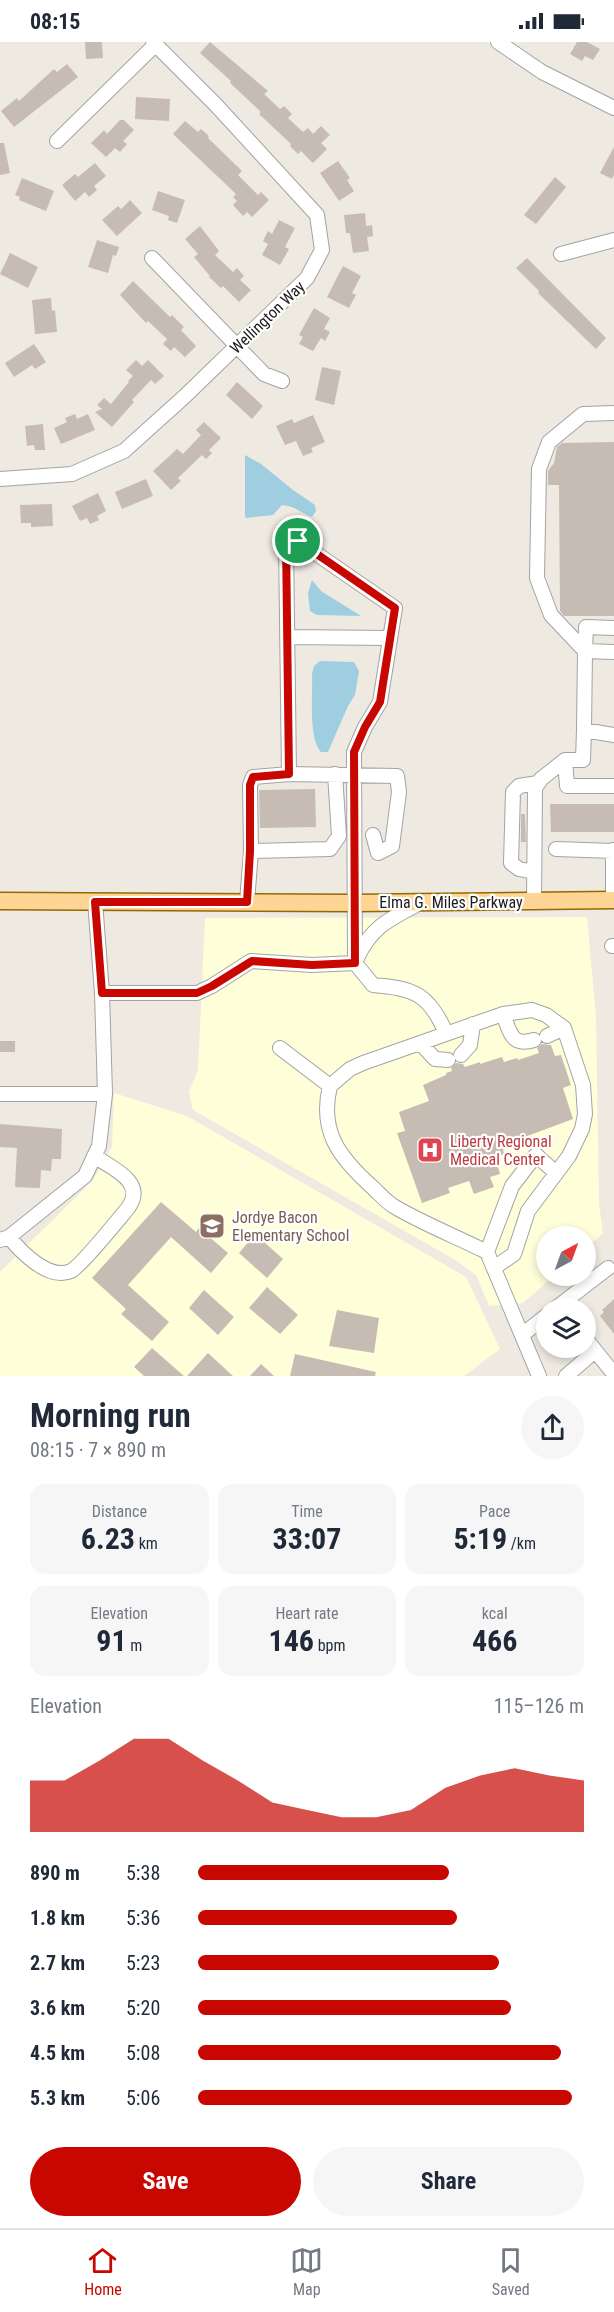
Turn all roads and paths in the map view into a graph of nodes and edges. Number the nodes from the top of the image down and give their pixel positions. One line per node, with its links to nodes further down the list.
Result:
1 (498, 42): 3 (street)
2 (154, 43): 4 (street); 8 (street, Wellington Way)
3 (614, 108)
4 (57, 141)
5 (614, 240): 6 (street)
6 (561, 254)
7 (152, 258): 8 (street)
8 (237, 346): 9 (street); 11 (street, Wellington Way)
9 (282, 381)
10 (614, 413): 15 (street)
11 (0, 479)
12 (614, 628): 15 (street)
13 (287, 637): 14 (street); 14 (street); 20 (street)
14 (390, 638): 22 (street)
15 (585, 651): 16 (street); 17 (street)
16 (614, 651)
17 (584, 730): 18 (street); 19 (street)
18 (614, 735)
19 (565, 760): 23 (street); 24 (street)
20 (289, 774): 21 (street); 27 (street)
21 (335, 774): 22 (street); 27 (street)
22 (354, 774): 25 (street); 36 (street)
23 (538, 783): 29 (street); 29 (street)
24 (614, 786)
25 (373, 835)
26 (556, 849): 28 (street)
27 (250, 851): 33 (street)
28 (614, 851): 30 (street)
29 (534, 872): 35 (street)
30 (613, 900): 35 (main road, Elma G. Miles Parkway)
31 (0, 901): 32 (main road, Elma G. Miles Parkway)
32 (95, 902): 33 (main road, Elma G. Miles Parkway); 38 (street)
33 (247, 902): 36 (main road, Elma G. Miles Parkway)
34 (421, 902): 35 (main road, Elma G. Miles Parkway); 36 (main road, Elma G. Miles Parkway); 37 (street)
35 (534, 902)
36 (355, 903): 37 (street)
37 (355, 963): 38 (street); 42 (street)
38 (102, 993): 47 (street)
39 (503, 1014): 40 (street); 41 (street); 41 (street)
40 (473, 1024): 42 (street); 43 (street)
41 (564, 1028): 49 (street)
42 (446, 1033): 43 (street)
43 (420, 1043): 45 (street)
44 (280, 1048): 45 (street)
45 (330, 1086): 53 (street)
46 (0, 1094): 47 (street)
47 (105, 1094): 48 (street)
48 (94, 1156): 52 (street); 52 (street)
49 (556, 1173): 50 (street); 51 (street)
50 (512, 1186): 51 (street); 53 (street)
51 (532, 1203): 55 (street)
52 (4, 1238)
53 (487, 1252): 55 (street)
54 (608, 1268): 56 (street)
55 (494, 1269): 58 (street)
56 (570, 1298)
57 (536, 1324): 58 (street)
58 (522, 1335): 62 (street)
59 (596, 1352): 61 (street)
60 (587, 1358): 63 (street)
61 (614, 1374)
62 (539, 1376)
63 (566, 1376)

